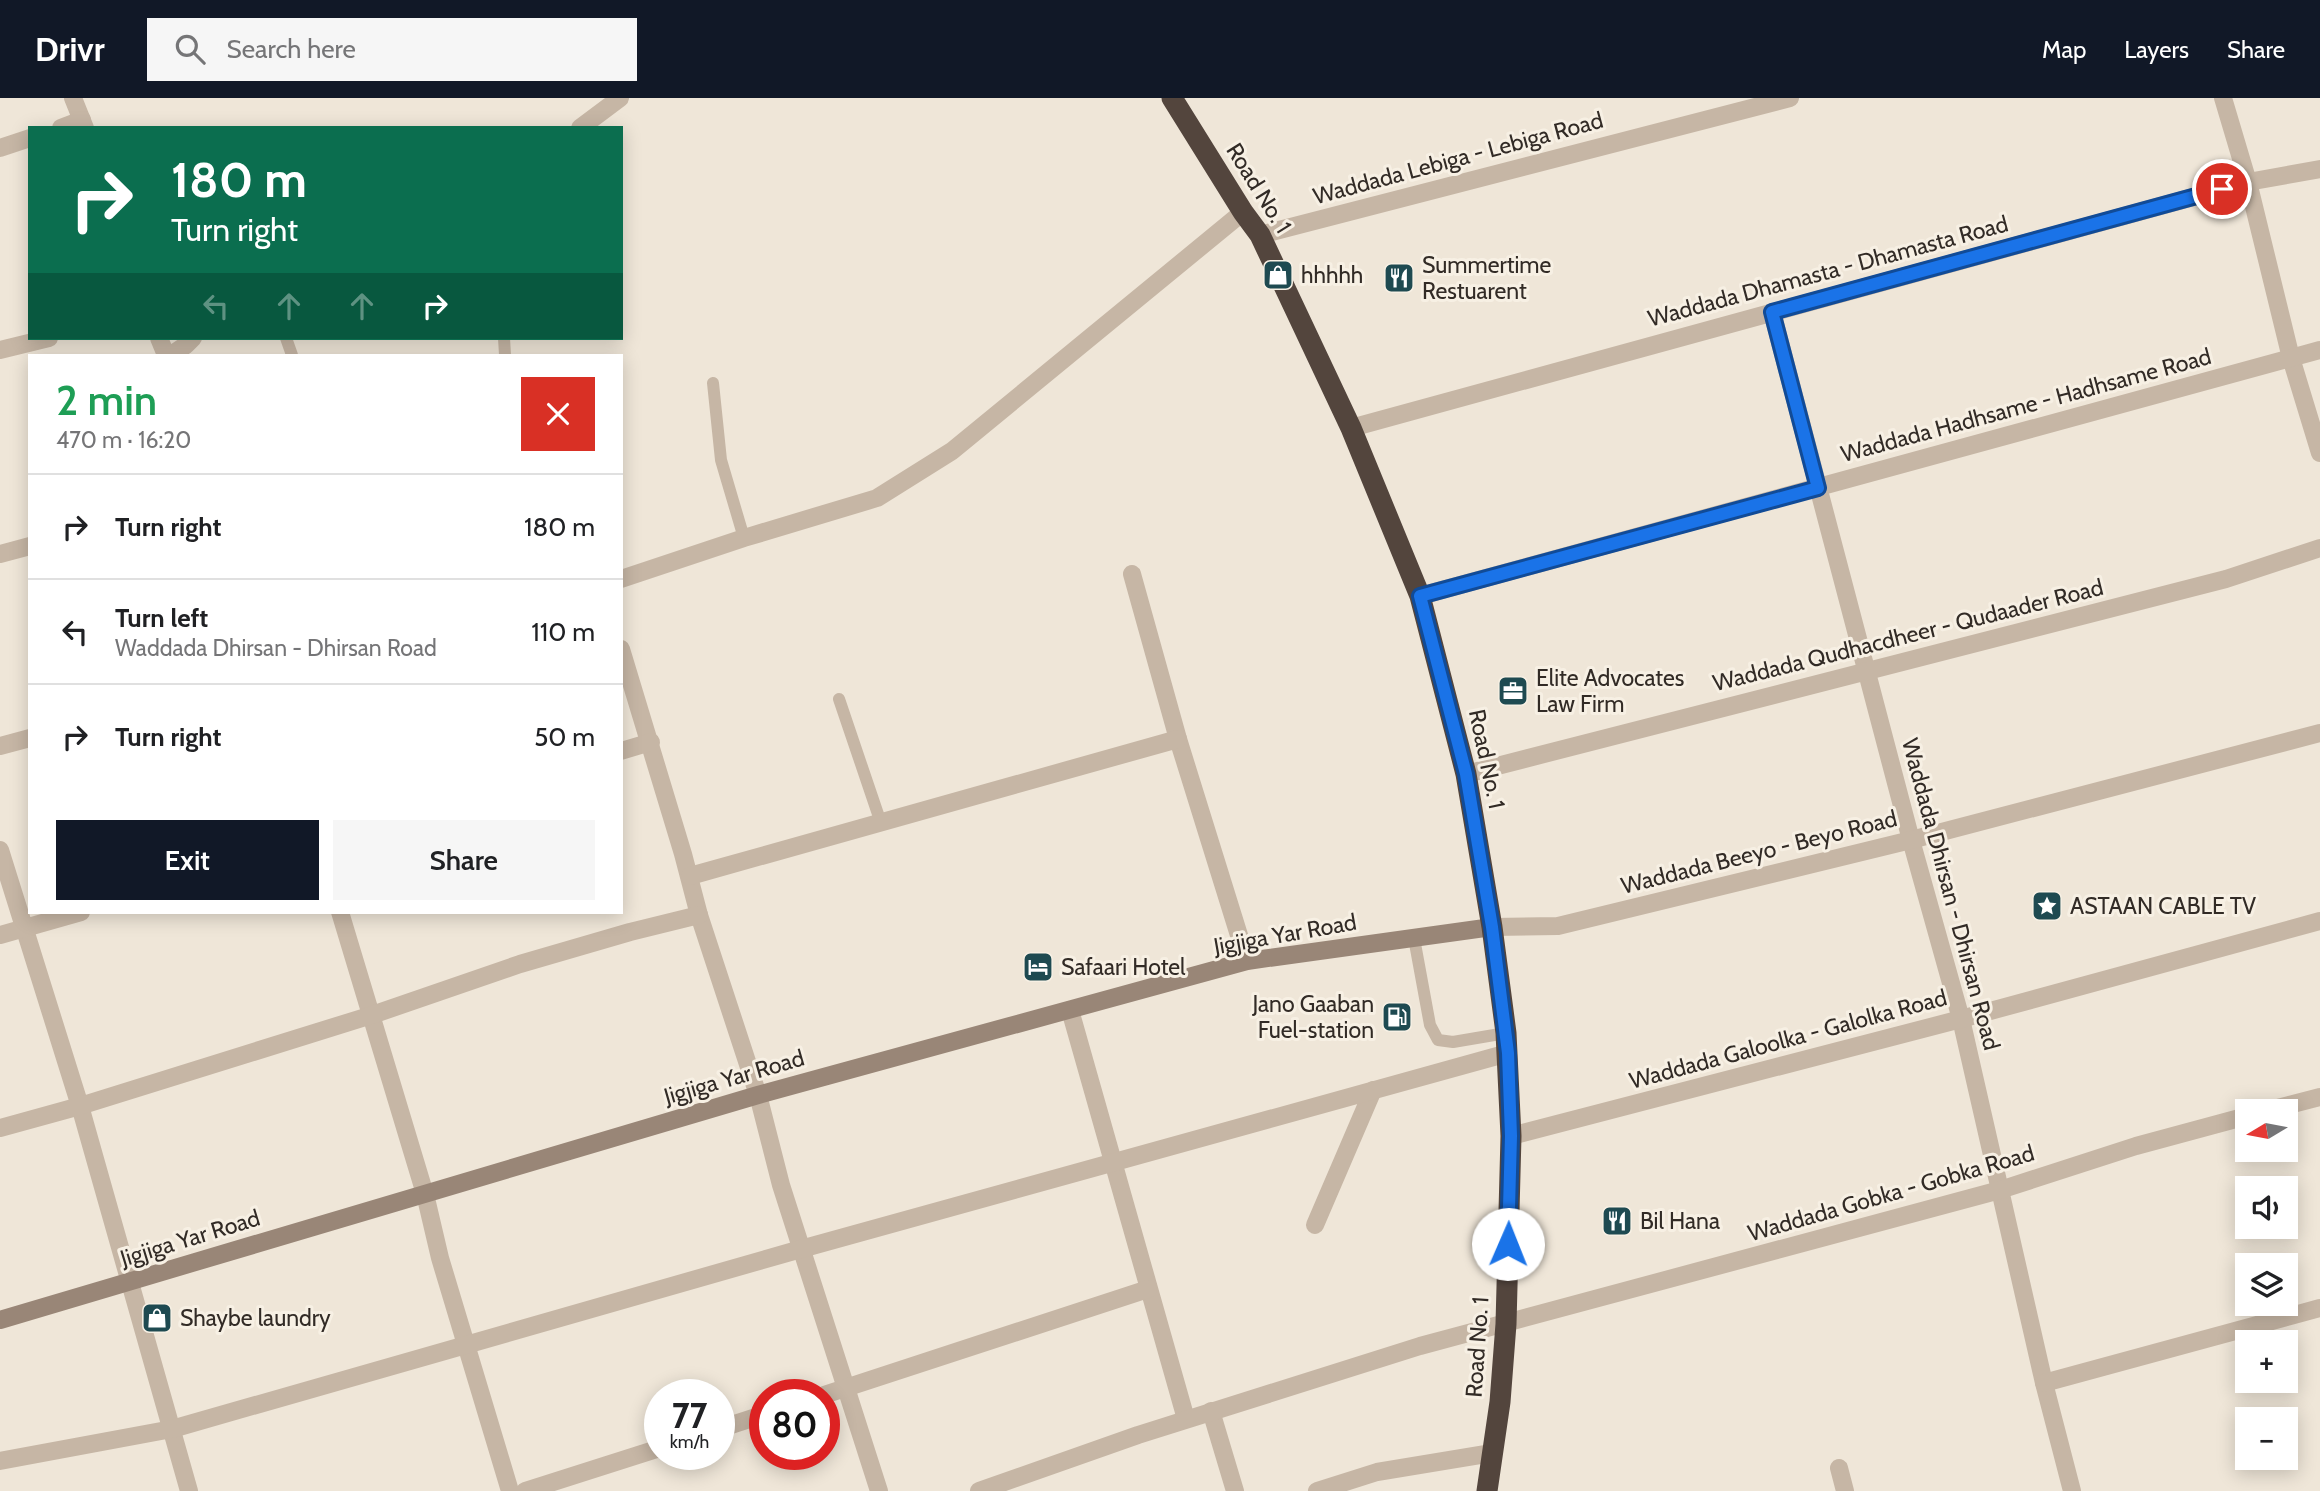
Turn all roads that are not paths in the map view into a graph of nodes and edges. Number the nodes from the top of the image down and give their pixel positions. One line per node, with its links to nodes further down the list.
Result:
1 (73, 98): 6 (street)
2 (620, 98): 7 (street)
3 (1790, 98): 13 (street, Waddada Lebiga - Lebiga Road)
4 (2223, 98): 11 (street)
5 (1176, 99): 12 (highway, Road No. 1)
6 (84, 124)
7 (583, 126)
8 (28, 139): 9 (street)
9 (0, 148)
10 (2320, 169): 11 (street, Waddada Dhamasta - Dhamasta Road)
11 (2248, 182): 14 (street, Waddada Dhamasta - Dhamasta Road); 20 (street)
12 (1243, 212): 13 (highway, Road No. 1); 25 (street)
13 (1260, 235): 22 (highway, Road No. 1)
14 (1772, 312): 22 (street, Waddada Dhamasta - Dhamasta Road); 24 (street, Waddada Dhirsan - Dhirsan Road)
15 (40, 340): 17 (street)
16 (190, 340): 19 (street)
17 (0, 349)
18 (2320, 350): 20 (street, Waddada Hadhsame - Hadhsame Road)
19 (171, 354)
20 (2291, 358): 23 (street); 24 (street, Waddada Hadhsame - Hadhsame Road)
21 (713, 383): 25 (lane)
22 (1350, 428): 31 (highway, Road No. 1)
23 (2320, 453)
24 (1818, 488): 31 (street, Waddada Hadhsame - Hadhsame Road); 33 (street, Waddada Dhirsan - Dhirsan Road)
25 (744, 538): 30 (street)
26 (28, 547): 28 (street)
27 (2320, 548): 33 (street, Waddada Qudhacdheer - Qudaader Road)
28 (0, 554)
29 (1132, 574): 37 (street)
30 (623, 578)
31 (1420, 596): 41 (highway, Road No. 1)
32 (623, 655): 38 (street)
33 (1866, 670): 41 (street, Waddada Qudhacdheer - Qudaader Road); 43 (street, Waddada Dhirsan - Dhirsan Road)
34 (839, 699): 42 (lane)
35 (2320, 733): 43 (street, Waddada Beeyo - Beyo Road)
36 (28, 739): 39 (street)
37 (1178, 739): 42 (street); 54 (street)
38 (651, 742): 40 (street); 45 (street)
39 (0, 746)
40 (623, 750)
41 (1466, 774): 50 (highway, Road No. 1)
42 (881, 823): 45 (street)
43 (1910, 840): 50 (street, Waddada Beeyo - Beyo Road); 57 (street, Waddada Dhirsan - Dhirsan Road)
44 (0, 849): 51 (street)
45 (690, 876): 48 (street)
46 (74, 914): 51 (street)
47 (341, 914): 56 (street)
48 (699, 915): 56 (street); 60 (street)
49 (2320, 920): 57 (street, Waddada Galoolka - Galolka Road)
50 (1492, 927): 53 (street, Jigjiga Yar Road); 58 (highway, Road No. 1)
51 (24, 928): 52 (street); 63 (street)
52 (0, 935)
53 (1414, 938): 54 (street, Jigjiga Yar Road); 58 (lane)
54 (1247, 961): 55 (street, Jigjiga Yar Road)
55 (1070, 1010): 60 (street, Jigjiga Yar Road); 67 (street)
56 (372, 1014): 63 (street); 69 (street)
57 (1961, 1019): 66 (street, Waddada Galoolka - Galolka Road); 68 (street, Waddada Dhirsan - Dhirsan Road)
58 (1507, 1043): 59 (street); 66 (highway, Road No. 1)
59 (1373, 1090): 67 (street); 70 (street)
60 (758, 1095): 69 (street, Jigjiga Yar Road); 71 (street)
61 (2320, 1097): 62 (street)
62 (2298, 1103)
63 (80, 1106): 65 (street); 72 (street)
64 (2235, 1119): 68 (street, Waddada Gobka - Gobka Road)
65 (0, 1128)
66 (1511, 1136): 76 (highway, Road No. 1)
67 (1113, 1163): 71 (street); 73 (street)
68 (2000, 1190): 76 (street, Waddada Gobka - Gobka Road); 78 (street, Waddada Dhirsan - Dhirsan Road)
69 (425, 1194): 72 (street, Jigjiga Yar Road); 77 (street)
70 (1315, 1225)
71 (801, 1250): 77 (street); 79 (street)
72 (131, 1282): 75 (street, Jigjiga Yar Road); 83 (street)
73 (1149, 1289): 79 (street); 82 (street)
74 (2320, 1308): 78 (street)
75 (0, 1320)
76 (1506, 1324): 81 (street, Waddada Gobka - Gobka Road); 84 (highway, Road No. 1)
77 (466, 1344): 83 (street); 89 (street)
78 (2044, 1383): 97 (street, Waddada Dhirsan - Dhirsan Road)
79 (848, 1388): 80 (street); 91 (street)
80 (840, 1390)
81 (1211, 1411): 82 (street, Waddada Gobka - Gobka Road); 93 (street)
82 (1186, 1419): 92 (street, Waddada Gobka - Gobka Road)
83 (172, 1429): 86 (street); 88 (street)
84 (1492, 1452): 94 (street); 95 (highway, Road No. 1)
85 (644, 1453): 90 (street)
86 (0, 1461)
87 (1839, 1468): 96 (street)
88 (189, 1491)
89 (510, 1491)
90 (525, 1491)
91 (879, 1491)
92 (979, 1491)
93 (1235, 1491)
94 (1317, 1491)
95 (1487, 1491)
96 (1845, 1491)
97 (2072, 1491)

